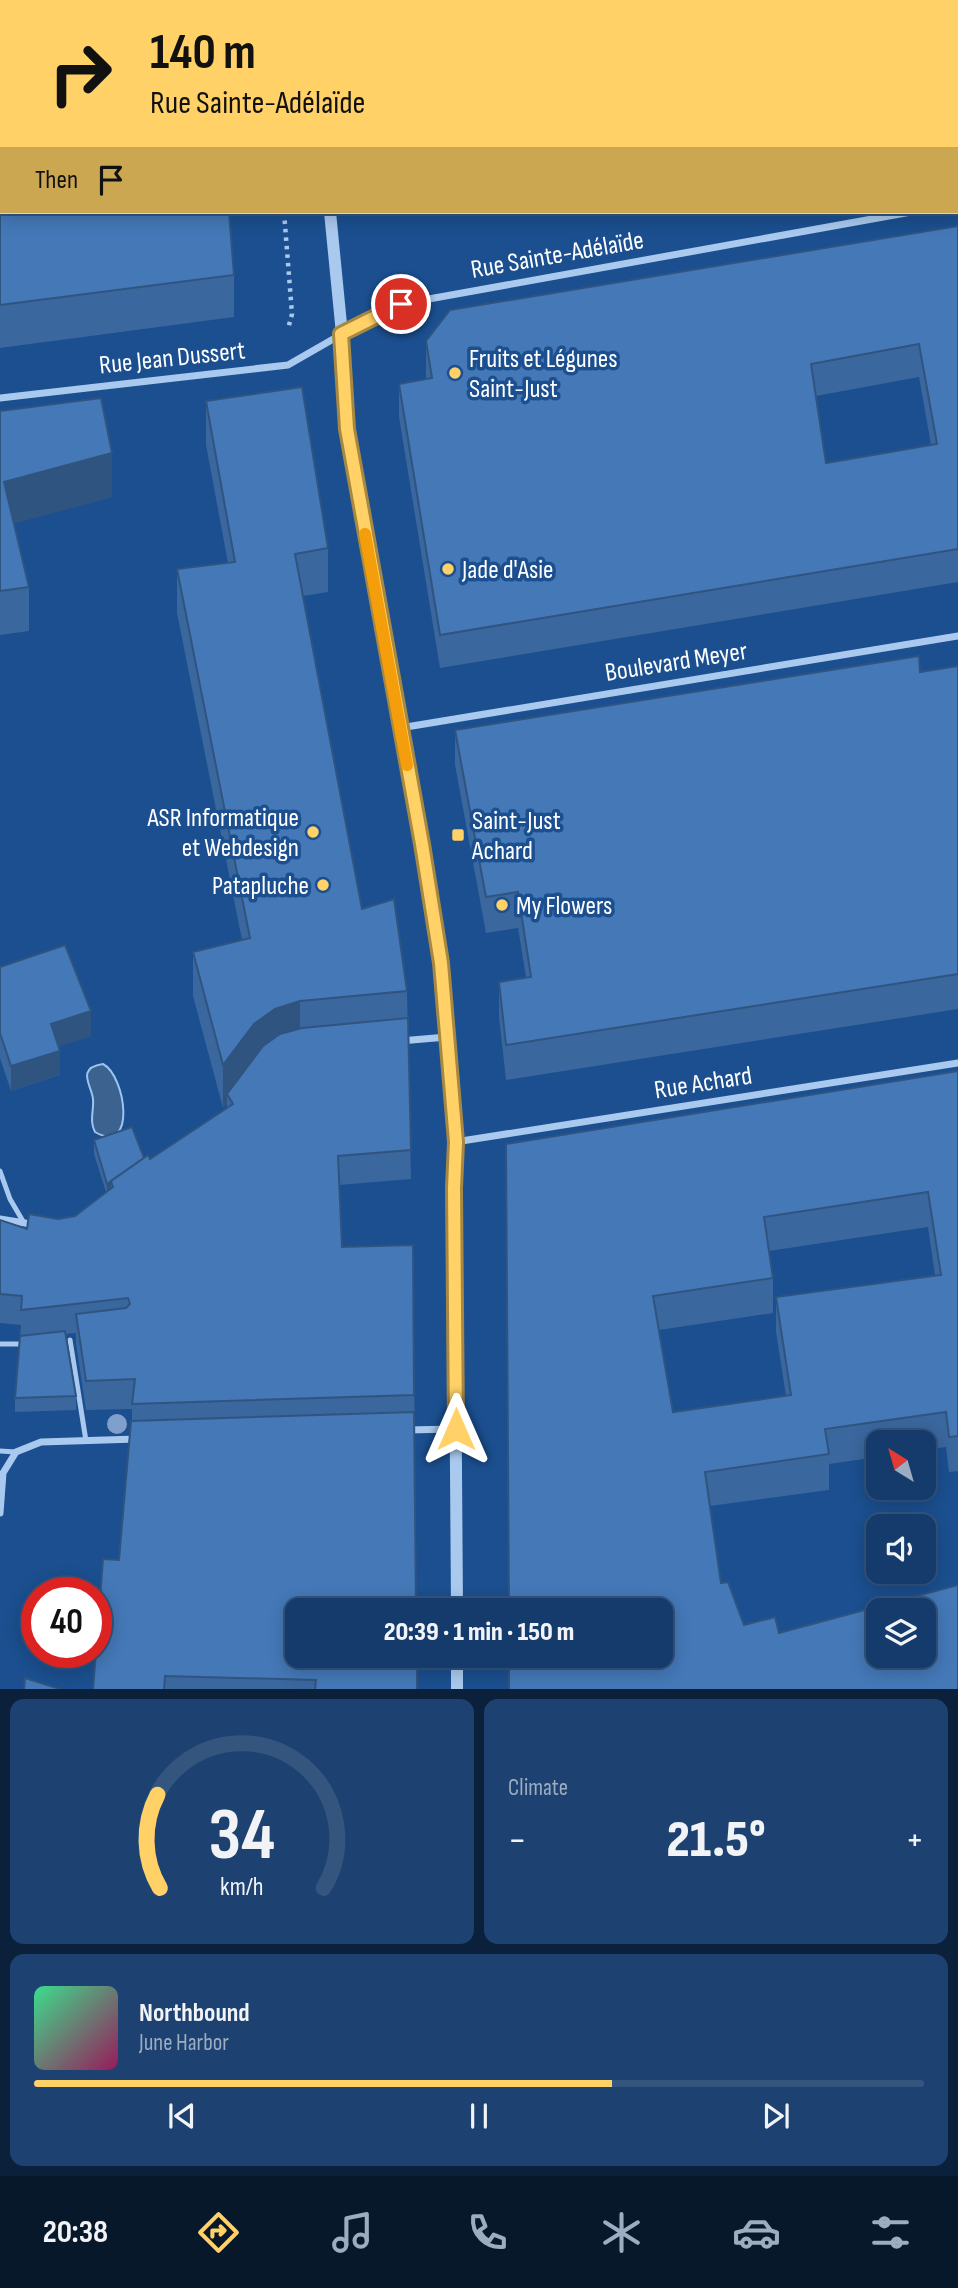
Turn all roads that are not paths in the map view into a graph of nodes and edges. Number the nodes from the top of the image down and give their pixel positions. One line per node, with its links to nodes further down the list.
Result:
1 (330, 214): 3 (street)
2 (900, 214): 3 (street, Rue Sainte-Adélaïde)
3 (341, 334): 4 (street, Rue Jean Dussert); 6 (street)
4 (0, 398)
5 (958, 636): 6 (street, Boulevard Meyer)
6 (400, 727): 7 (street)
7 (448, 1037): 8 (street); 10 (street)
8 (395, 1042)
9 (958, 1063): 10 (street, Rue Achard)
10 (456, 1142): 20 (street)
11 (0, 1171): 13 (lane)
12 (0, 1219): 13 (street)
13 (24, 1223): 14 (street)
14 (45, 1227)
15 (84, 1338): 16 (lane)
16 (70, 1339): 17 (lane); 23 (lane)
17 (58, 1341)
18 (33, 1343): 19 (lane)
19 (0, 1344)
20 (456, 1429): 21 (street); 27 (street)
21 (401, 1430)
22 (141, 1439): 23 (street)
23 (86, 1441): 25 (street)
24 (0, 1451): 25 (lane)
25 (16, 1452): 26 (street)
26 (0, 1513)
27 (457, 1598)
28 (457, 1668): 29 (street)
29 (457, 1689)

